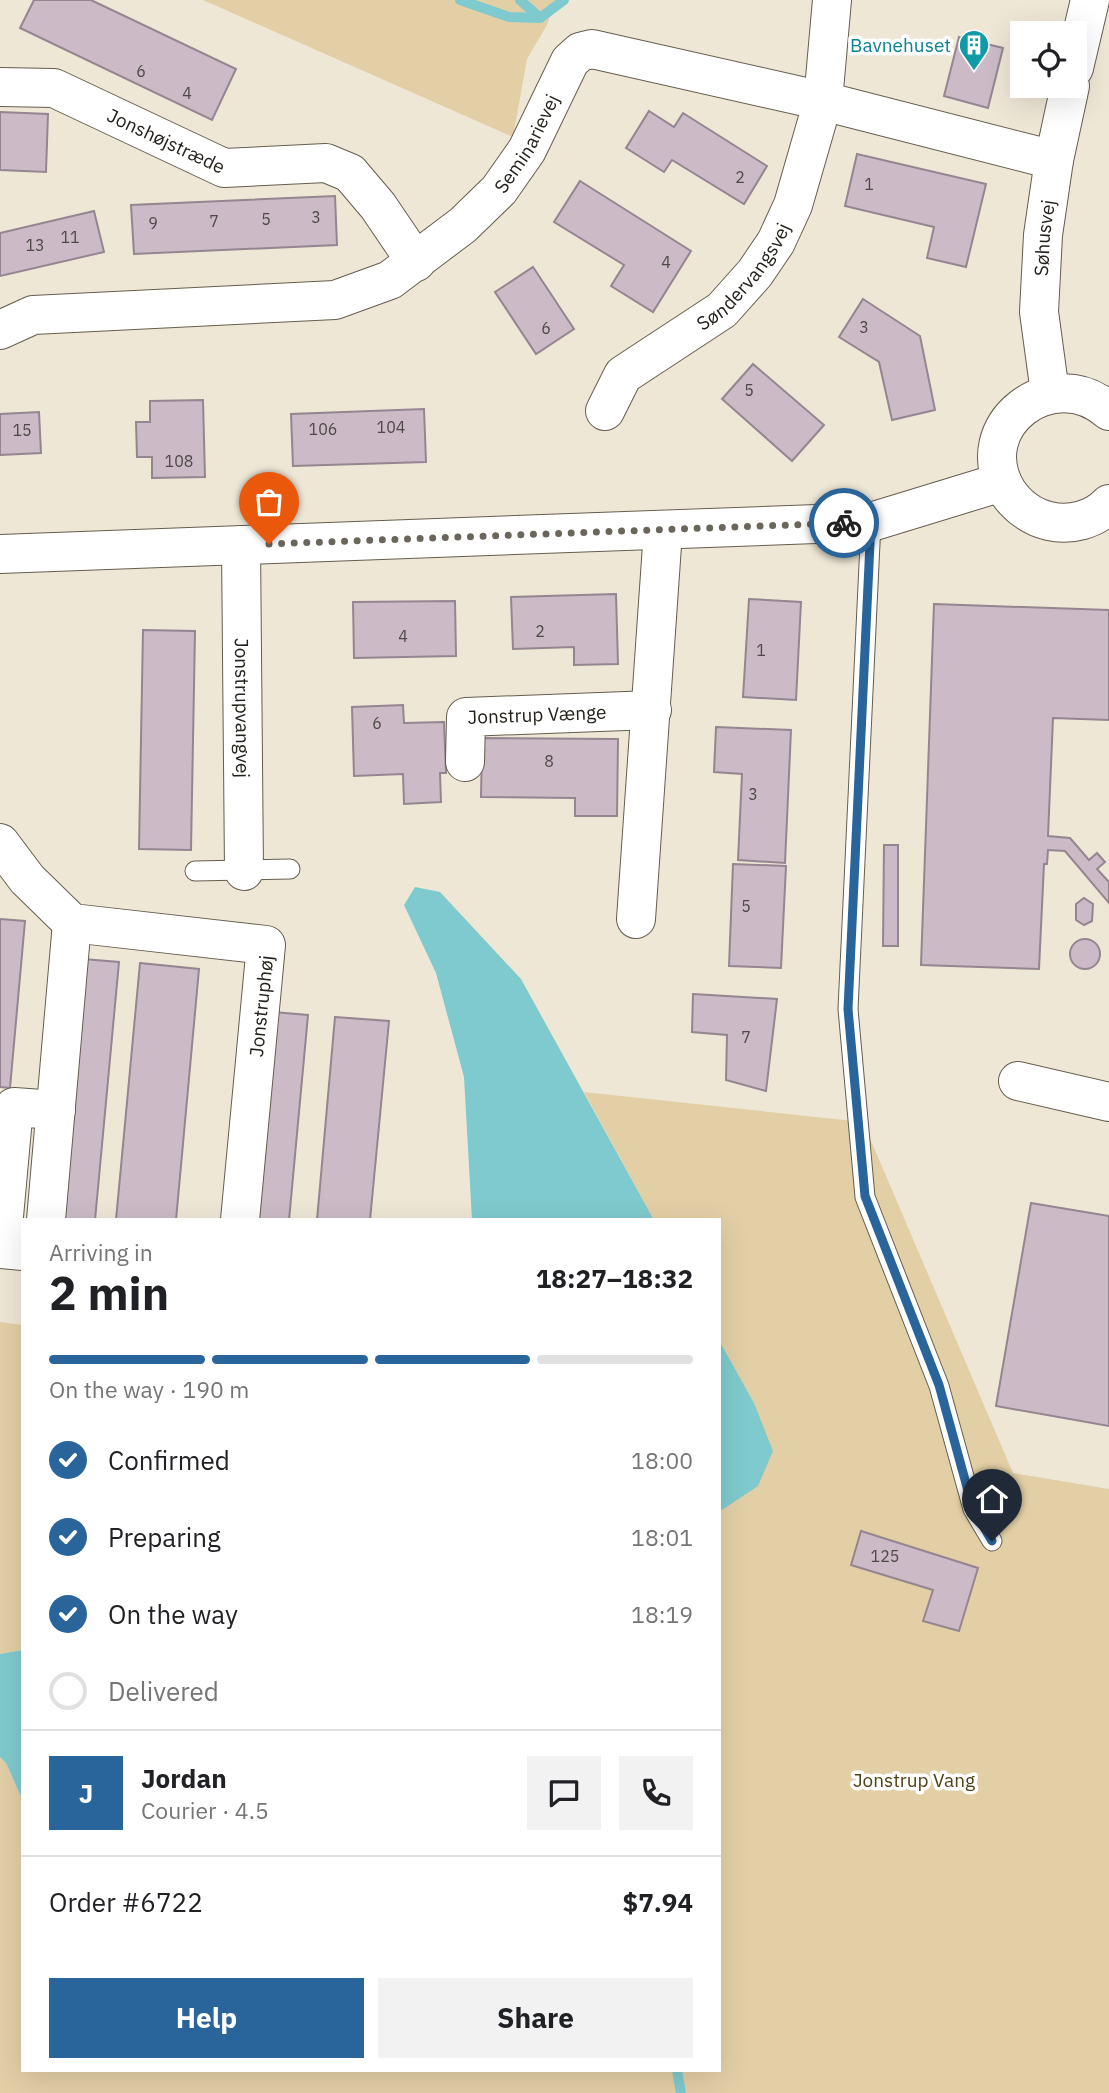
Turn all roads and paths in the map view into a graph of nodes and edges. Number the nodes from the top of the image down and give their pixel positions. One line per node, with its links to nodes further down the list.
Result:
1 (832, 0): 6 (street, Søndervangsvej)
2 (1090, 0): 3 (street)
3 (1085, 21)
4 (0, 87): 8 (street, Jonshøjstræde)
5 (1067, 98): 7 (street, Søhusvej)
6 (823, 101): 7 (street, Seminarievej); 8 (street, Seminarievej); 11 (street, Søndervangsvej)
7 (1054, 160): 10 (street, Søhusvej)
8 (416, 262): 9 (street, Seminarievej)
9 (0, 330)
10 (1050, 393): 12 (street); 13 (street)
11 (605, 411)
12 (1109, 411)
13 (1002, 482): 14 (street); 15 (street)
14 (1109, 505)
15 (871, 522): 16 (street); 33 (lane)
16 (663, 531): 17 (street); 19 (street)
17 (241, 545): 18 (street); 24 (street, Jonstrupvangvej)
18 (0, 554)
19 (652, 710): 20 (street, Jonstrup Vænge); 25 (street)
20 (465, 762)
21 (0, 843): 26 (street)
22 (290, 869): 24 (lane)
23 (195, 871): 24 (lane)
24 (244, 871)
25 (636, 919)
26 (72, 923): 29 (street); 31 (street, Jonstruphøj)
27 (1018, 1082): 28 (street)
28 (1109, 1102)
29 (56, 1111): 30 (street); 32 (street)
30 (46, 1218)
31 (240, 1218)
32 (21, 1251)
33 (992, 1541)

